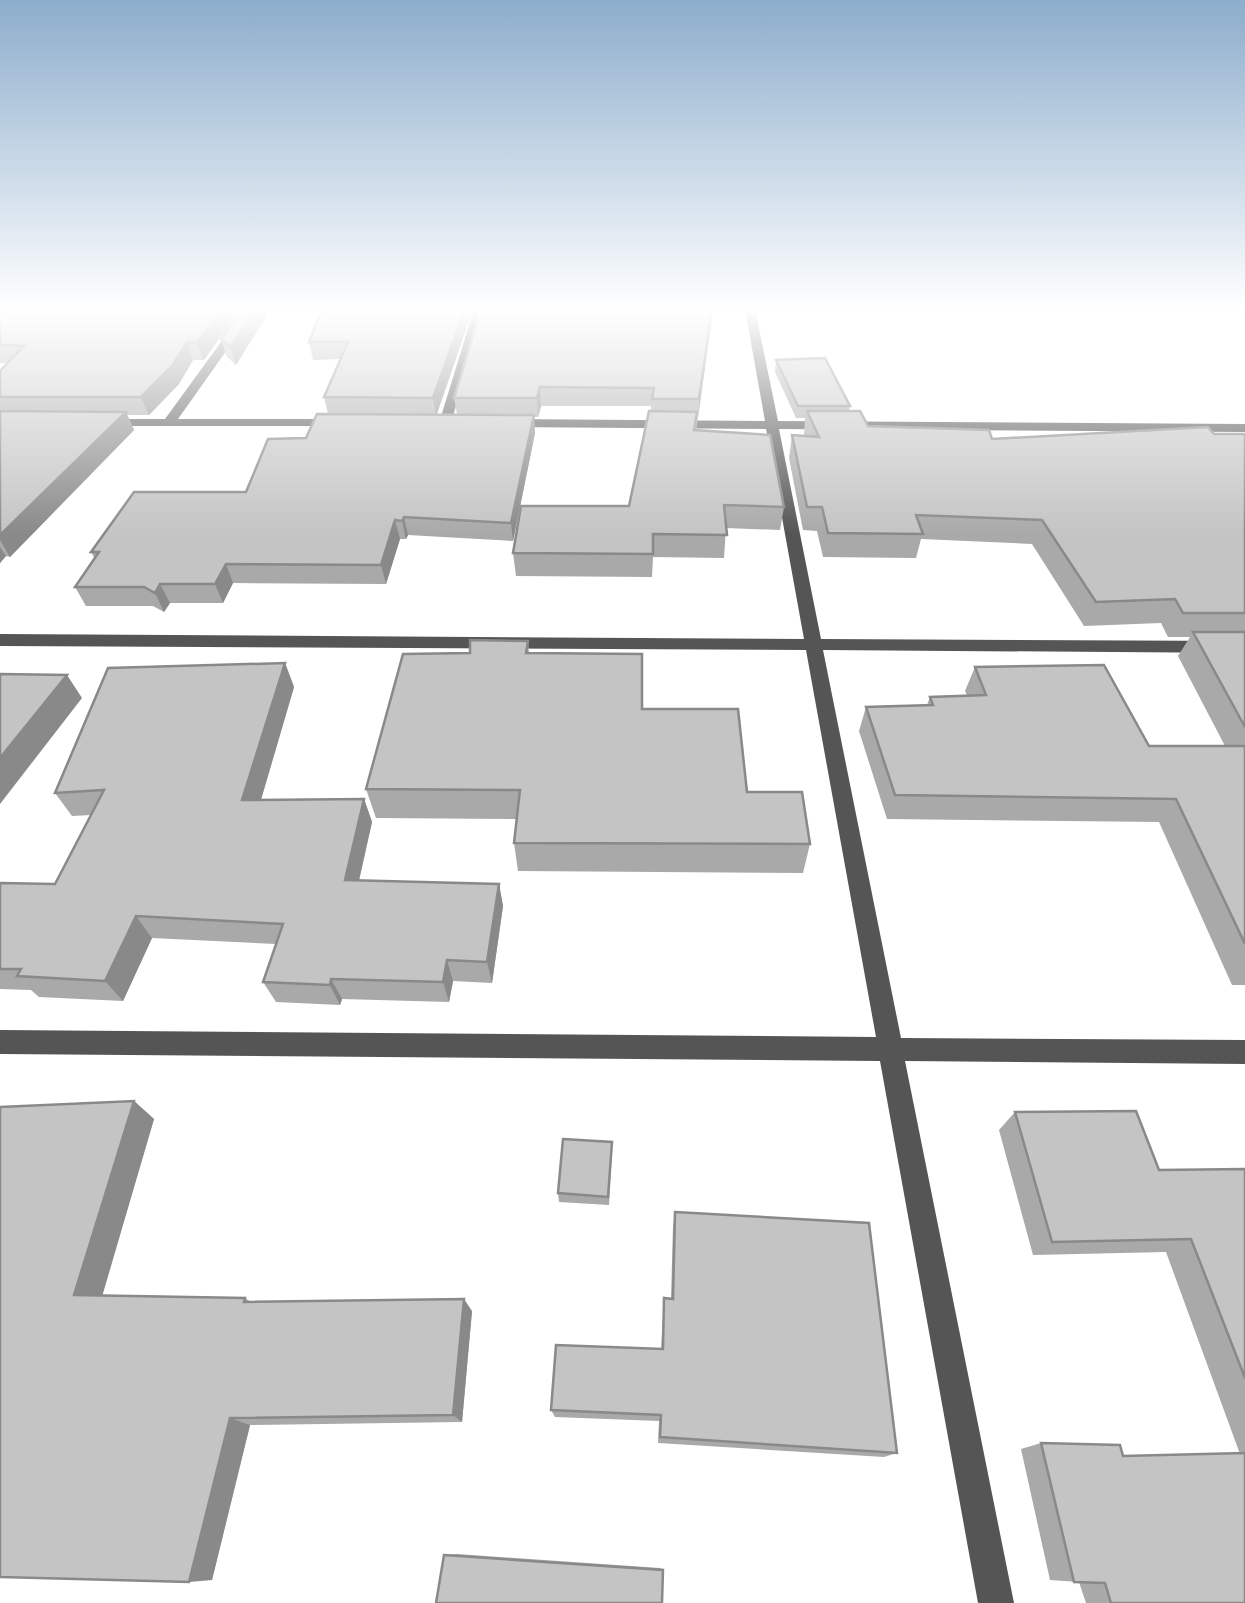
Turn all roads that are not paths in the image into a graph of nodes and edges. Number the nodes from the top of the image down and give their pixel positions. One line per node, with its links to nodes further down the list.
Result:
1 (197, 384): 5 (street)
2 (457, 384): 8 (street)
3 (765, 384): 11 (street)
4 (94, 422): 5 (street)
5 (168, 423): 6 (street)
6 (346, 423)
7 (426, 423): 8 (street)
8 (446, 423): 9 (street)
9 (465, 423)
10 (484, 423): 11 (street)
11 (774, 425): 12 (street); 14 (street)
12 (1245, 428)
13 (0, 640): 14 (street)
14 (816, 645): 15 (street); 17 (street)
15 (1245, 647)
16 (0, 1042): 17 (street)
17 (891, 1050): 18 (street); 19 (street)
18 (1245, 1052)
19 (996, 1603)

